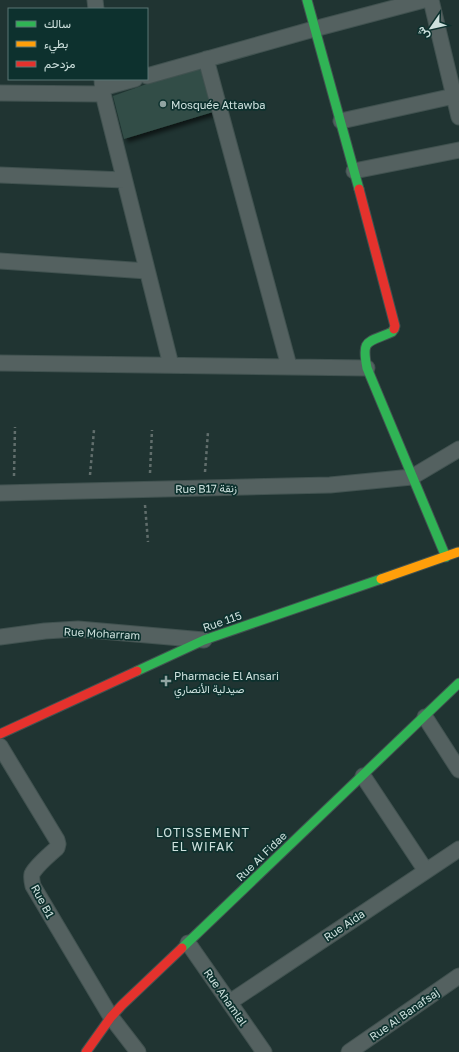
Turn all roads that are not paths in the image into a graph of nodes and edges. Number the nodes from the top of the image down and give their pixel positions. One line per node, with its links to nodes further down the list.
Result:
1 (307, 0): 4 (street)
2 (424, 0): 4 (street)
3 (431, 0): 10 (street)
4 (314, 28): 5 (street); 12 (street)
5 (206, 59): 6 (street); 21 (street)
6 (148, 76)
7 (131, 80): 8 (street)
8 (102, 87): 9 (street); 16 (street)
9 (0, 93)
10 (454, 96): 11 (street); 12 (street)
11 (459, 117)
12 (341, 121): 14 (street)
13 (459, 150): 14 (street)
14 (354, 171): 22 (street)
15 (0, 175): 16 (street)
16 (124, 180): 18 (street)
17 (0, 262): 18 (street)
18 (147, 271): 20 (street)
19 (0, 363): 20 (street)
20 (171, 365): 21 (street)
21 (289, 366): 22 (street)
22 (367, 368): 24 (street)
23 (459, 449): 24 (street)
24 (412, 477): 25 (street, Rue B17 زنقة); 27 (street)
25 (7, 493)
26 (459, 551): 27 (street, Rue 115)
27 (446, 556): 29 (street, Rue 115)
28 (0, 637): 29 (street, Rue Moharram)
29 (204, 640): 32 (street, Rue 115)
30 (459, 683): 31 (street, Rue Al Fidae)
31 (425, 717): 34 (street); 35 (street, Rue Al Fidae)
32 (0, 734)
33 (0, 746): 41 (street, Rue B1)
34 (459, 770)
35 (363, 776): 37 (street); 38 (street, Rue Al Fidae)
36 (459, 849): 37 (street, Rue Aida)
37 (426, 871): 40 (street, Rue Aida)
38 (188, 943): 40 (street, Rue Ahamlal); 41 (street, Rue Al Fidae)
39 (459, 976): 45 (street, Rue Al Banafsaj)
40 (230, 1002): 44 (street, Rue Ahamlal)
41 (111, 1017): 42 (street, Rue Al Fidae); 43 (street)
42 (86, 1052)
43 (138, 1052)
44 (264, 1052)
45 (349, 1052)

